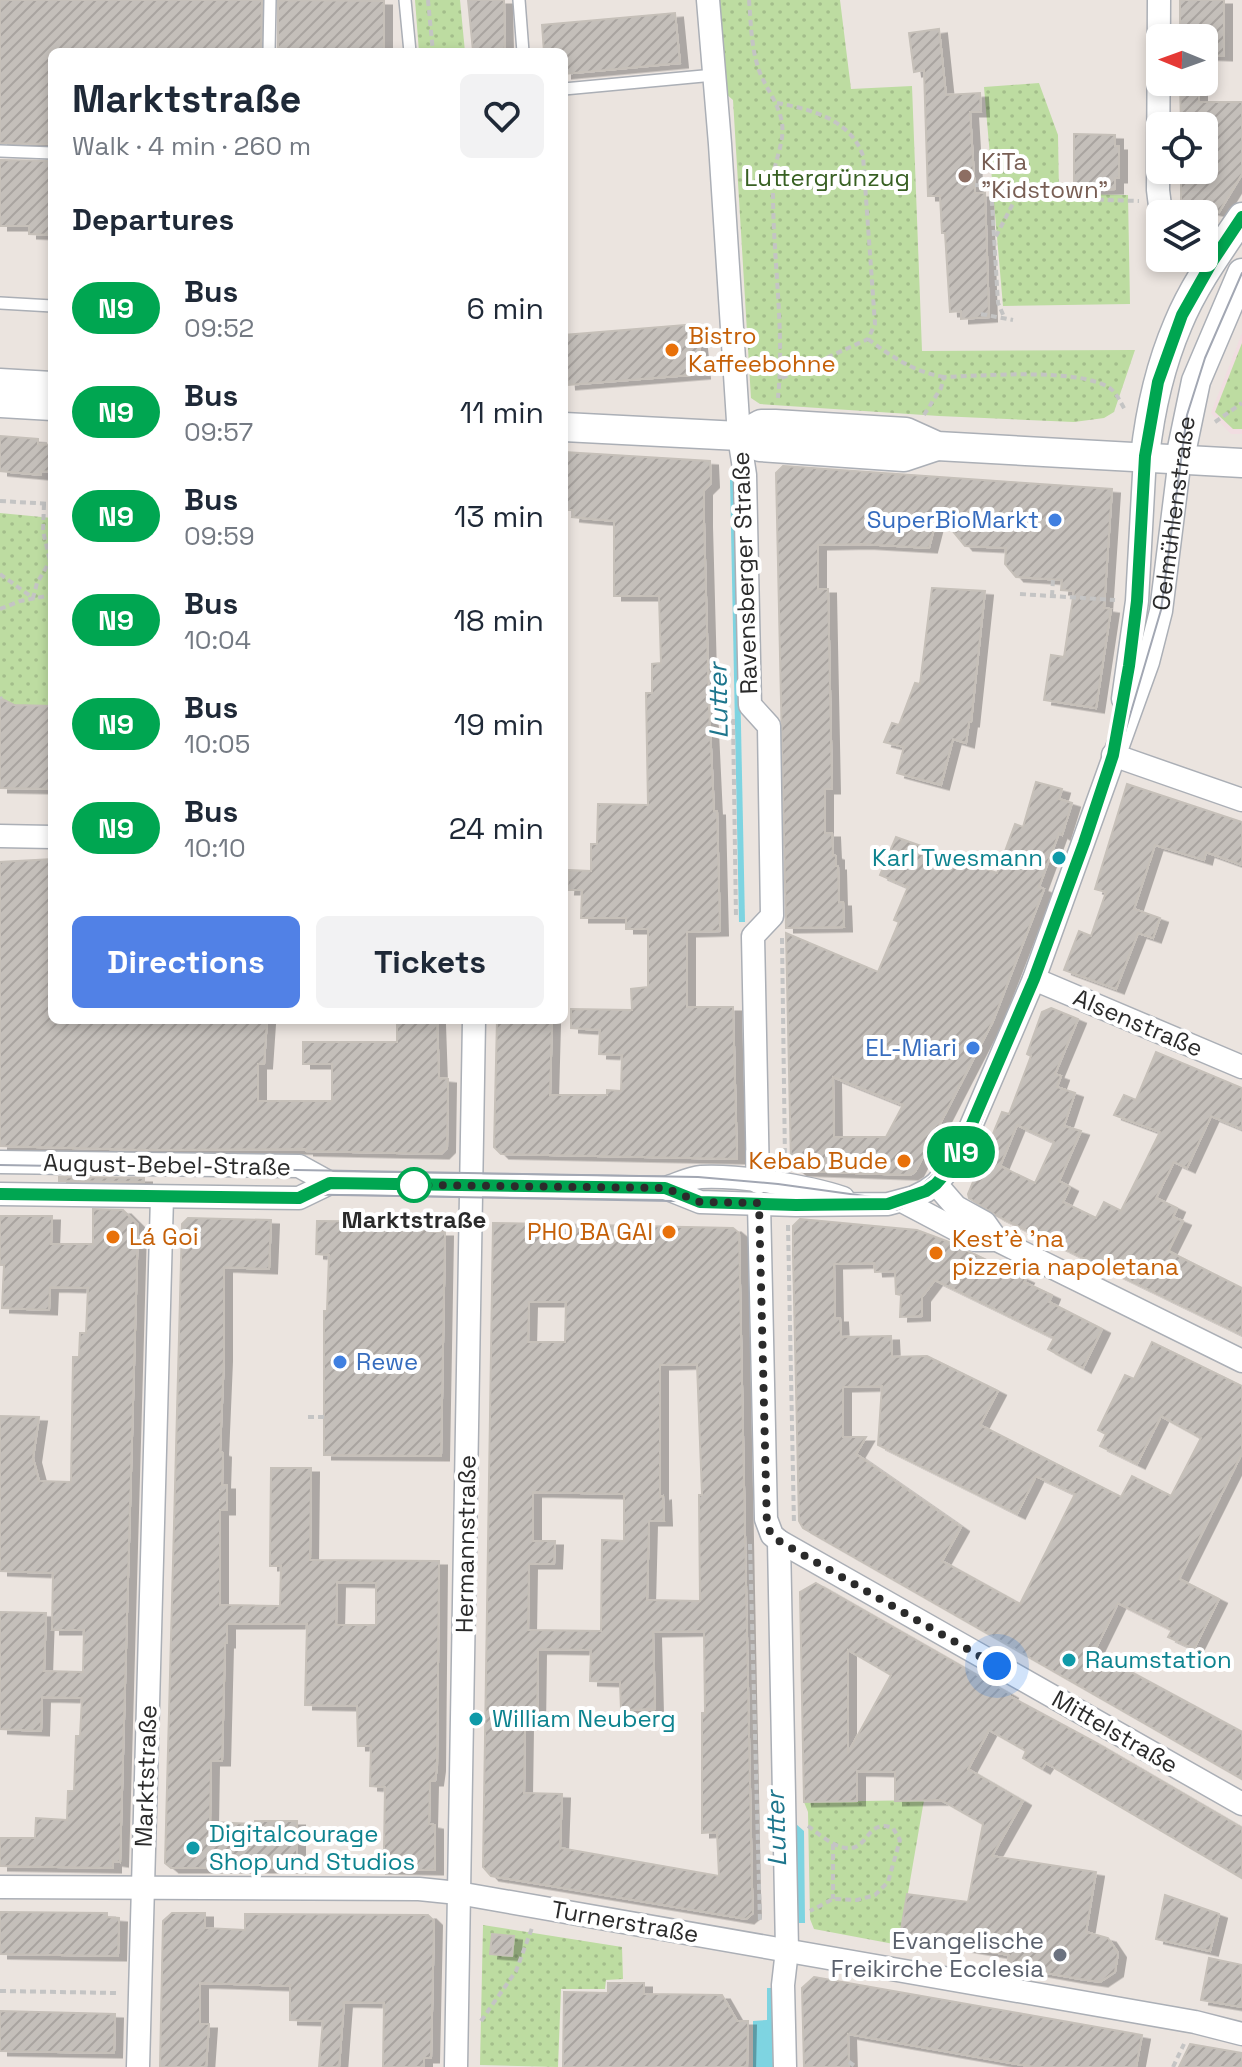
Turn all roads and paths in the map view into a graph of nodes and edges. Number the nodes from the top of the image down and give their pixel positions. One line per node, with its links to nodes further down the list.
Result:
1 (270, 0): 8 (lane)
2 (405, 0): 9 (lane)
3 (428, 0): 10 (path)
4 (519, 0): 11 (lane)
5 (708, 0): 12 (street, Ravensberger Straße)
6 (749, 0): 14 (path)
7 (1159, 0): 20 (street)
8 (269, 48)
9 (410, 48)
10 (433, 48)
11 (523, 48)
12 (714, 75): 13 (lane); 46 (street, Ravensberger Straße)
13 (568, 89)
14 (777, 103): 33 (path); 35 (path)
15 (0, 151): 16 (lane)
16 (48, 153)
17 (975, 185): 18 (path)
18 (991, 186): 19 (path); 23 (path)
19 (1018, 194): 21 (path); 23 (path)
20 (1159, 200)
21 (1140, 202)
22 (1242, 217): 24 (street, Oelmühlenstraße)
23 (994, 240): 31 (path)
24 (1218, 247)
25 (1218, 264): 27 (street)
26 (1202, 272): 48 (street, Oelmühlenstraße)
27 (1241, 275): 49 (street, Oelmühlenstraße)
28 (0, 303): 29 (lane)
29 (48, 306)
30 (981, 314): 31 (path)
31 (1005, 319): 32 (path)
32 (1013, 320)
33 (868, 339): 34 (path); 35 (path)
34 (944, 377): 41 (path); 45 (path)
35 (780, 379): 42 (path)
36 (0, 383): 37 (street)
37 (48, 386)
38 (0, 403): 40 (street)
39 (1242, 403): 44 (path)
40 (48, 406)
41 (1125, 410)
42 (775, 424): 45 (street); 46 (street)
43 (568, 427): 46 (street)
44 (1207, 428)
45 (906, 432): 47 (street)
46 (739, 436): 47 (street); 69 (street, Ravensberger Straße)
47 (937, 446): 48 (street)
48 (1145, 456): 49 (street); 62 (street, Oelmühlenstraße)
49 (1180, 458): 50 (street); 65 (street, Oelmühlenstraße)
50 (1242, 463)
51 (0, 501): 52 (path)
52 (44, 504): 53 (path); 54 (path)
53 (48, 504)
54 (48, 550)
55 (48, 566): 61 (path)
56 (0, 574): 61 (path)
57 (1053, 579): 60 (path)
58 (1020, 594): 60 (path)
59 (48, 596): 61 (path)
60 (1052, 596): 62 (path)
61 (33, 598): 63 (path)
62 (1137, 601): 65 (street, Oelmühlenstraße)
63 (0, 609)
64 (732, 705): 70 (path)
65 (1113, 755): 66 (street); 71 (street, Oelmühlenstraße)
66 (1242, 800)
67 (0, 836): 68 (street)
68 (48, 837)
69 (772, 916): 75 (path); 79 (street)
70 (736, 921)
71 (1034, 979): 73 (street, Alsenstraße); 77 (street, Oelmühlenstraße)
72 (474, 1024): 78 (street, Hermannstraße)
73 (1242, 1067)
74 (0, 1162): 76 (street, August-Bebel-Straße)
75 (782, 1165)
76 (330, 1183): 78 (street, August-Bebel-Straße); 81 (street, August-Bebel-Straße)
77 (936, 1184): 82 (street, Oelmühlenstraße); 83 (street, August-Bebel-Straße)
78 (471, 1186): 79 (street, August-Bebel-Straße); 94 (street, Hermannstraße)
79 (759, 1192): 82 (street, August-Bebel-Straße); 88 (street)
80 (0, 1194): 81 (street, August-Bebel-Straße)
81 (162, 1197): 93 (street, Marktstraße)
82 (902, 1201): 83 (street, August-Bebel-Straße)
83 (997, 1240): 84 (street, August-Bebel-Straße)
84 (1242, 1361)
85 (308, 1417): 86 (path)
86 (325, 1417)
87 (749, 1535): 98 (path)
88 (779, 1541): 89 (street, Mittelstraße); 98 (street)
89 (1242, 1804)
90 (806, 1824): 91 (path)
91 (833, 1844): 95 (path); 95 (path)
92 (0, 1887): 93 (street, Turnerstraße)
93 (143, 1888): 94 (street, Turnerstraße); 100 (street, Marktstraße)
94 (458, 1893): 96 (street, Turnerstraße); 101 (street, Hermannstraße)
95 (833, 1899): 97 (path)
96 (537, 1907): 98 (street, Turnerstraße); 101 (path)
97 (806, 1913)
98 (787, 1950): 102 (street, Turnerstraße); 106 (street)
99 (0, 1991): 100 (path)
100 (140, 1993): 104 (street, Marktstraße)
101 (457, 2026): 105 (street, Hermannstraße)
102 (1242, 2034)
103 (849, 2062): 107 (path)
104 (138, 2067)
105 (456, 2067)
106 (785, 2067)
107 (856, 2067)

